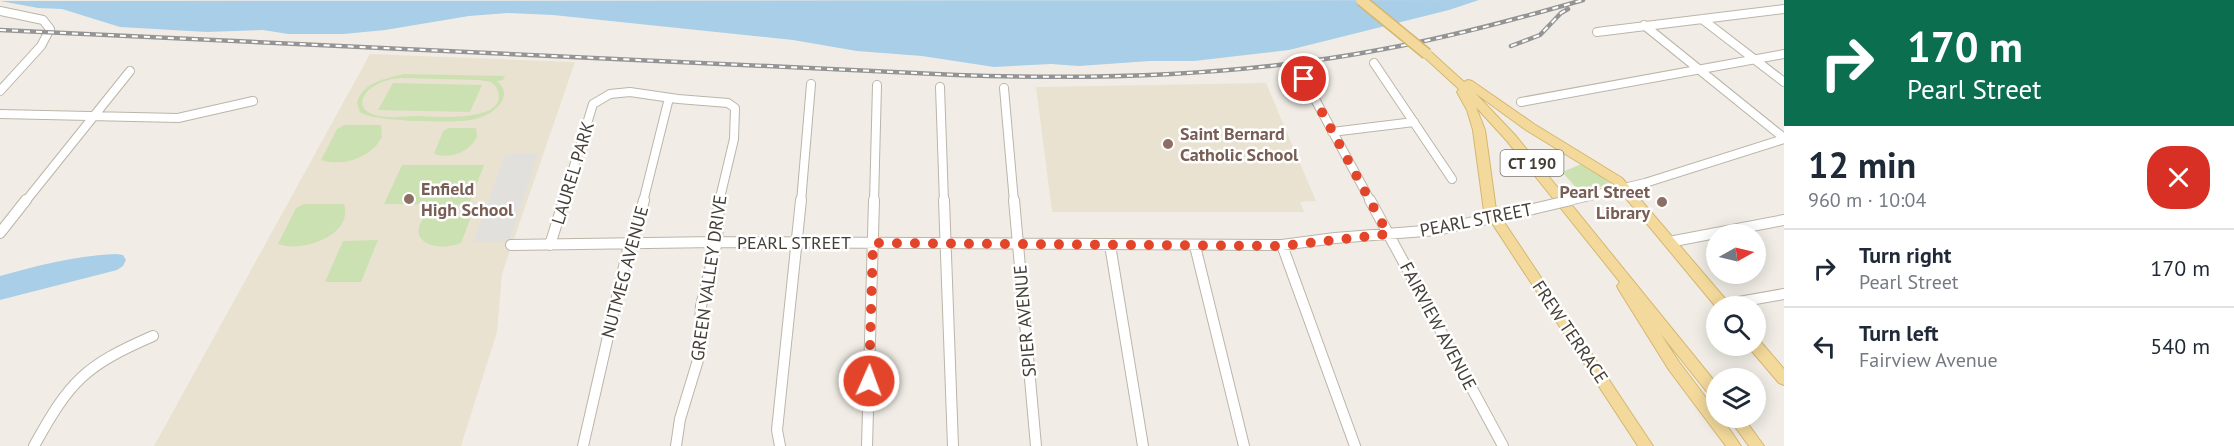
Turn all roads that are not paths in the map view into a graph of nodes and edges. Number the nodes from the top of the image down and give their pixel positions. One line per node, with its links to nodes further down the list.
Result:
1 (1361, 0): 8 (main road, CT 190, bridge)
2 (1784, 9): 4 (street)
3 (0, 11): 20 (street)
4 (1702, 19): 5 (street); 9 (street)
5 (1644, 25): 6 (street); 11 (street)
6 (1597, 32)
7 (1784, 54): 9 (street)
8 (1428, 56): 13 (main road, CT 190); 31 (main road)
9 (1754, 59): 11 (street); 15 (street)
10 (1374, 63): 27 (street)
11 (1699, 69): 23 (street); 29 (street)
12 (130, 71): 26 (street)
13 (1454, 78): 32 (main road, FREW TERRACE); 48 (main road, CT 190)
14 (1304, 79): 28 (street, FAIRVIEW AVENUE)
15 (1784, 82)
16 (811, 84): 37 (street)
17 (877, 85): 40 (street)
18 (940, 87): 41 (street)
19 (1004, 88): 45 (street, SPIER AVENUE)
20 (0, 91)
21 (669, 98): 24 (street, LAUREL PARK); 39 (street, NUTMEG AVENUE); 43 (street, LAUREL PARK)
22 (253, 101): 26 (street)
23 (1521, 102)
24 (735, 108): 36 (street, GREEN VALLEY DRIVE)
25 (0, 114): 26 (street)
26 (93, 117): 34 (street)
27 (1414, 122): 28 (street); 30 (street)
28 (1332, 132): 35 (street, FAIRVIEW AVENUE)
29 (1783, 141): 31 (street, PEARL STREET)
30 (1452, 179)
31 (1624, 189): 32 (street, PEARL STREET, bridge); 38 (main road)
32 (1494, 218): 35 (street, PEARL STREET); 68 (main road, FREW TERRACE)
33 (1784, 220): 38 (street)
34 (0, 233)
35 (1388, 234): 47 (street, PEARL STREET); 67 (street, FAIRVIEW AVENUE)
36 (717, 242): 37 (street, PEARL STREET); 39 (street, PEARL STREET); 59 (street, GREEN VALLEY DRIVE)
37 (795, 242): 40 (street, PEARL STREET); 60 (street)
38 (1669, 242): 50 (main road)
39 (633, 243): 43 (street, PEARL STREET); 58 (street, NUTMEG AVENUE)
40 (873, 243): 41 (street, PEARL STREET); 61 (street)
41 (946, 244): 45 (street, PEARL STREET); 62 (street)
42 (511, 245): 43 (street, PEARL STREET)
43 (550, 245)
44 (1110, 245): 45 (street, PEARL STREET); 46 (street, PEARL STREET); 64 (street)
45 (1018, 246): 63 (street, SPIER AVENUE)
46 (1195, 246): 47 (street, PEARL STREET); 65 (street)
47 (1282, 246): 66 (street)
48 (1605, 254): 55 (main road, CT 190); 69 (main road, CT 190)
49 (1784, 294): 51 (street)
50 (1715, 296)
51 (1766, 298)
52 (153, 336): 57 (street)
53 (1764, 356): 54 (main road)
54 (1784, 379)
55 (1706, 380)
56 (1743, 428): 70 (main road)
57 (34, 446)
58 (583, 446)
59 (676, 446)
60 (779, 446)
61 (867, 446)
62 (952, 446)
63 (1036, 446)
64 (1143, 446)
65 (1244, 446)
66 (1355, 446)
67 (1503, 446)
68 (1646, 446)
69 (1734, 446)
70 (1757, 446)

